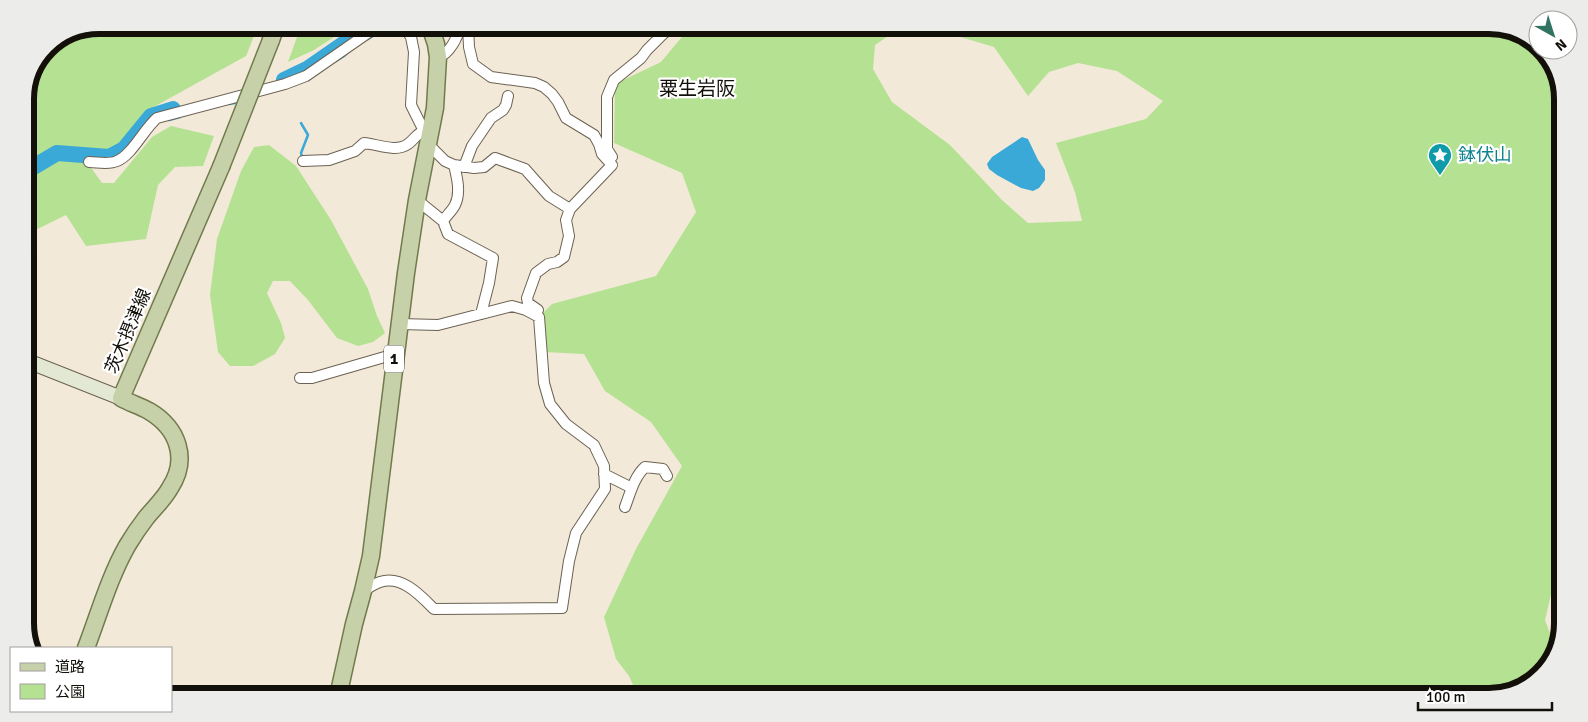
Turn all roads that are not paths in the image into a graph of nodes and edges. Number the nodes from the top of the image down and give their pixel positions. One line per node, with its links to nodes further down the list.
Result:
1 (274, 34): 24 (main road, 茨木摂津線, bridge)
2 (367, 34): 12 (street)
3 (408, 34): 10 (street)
4 (433, 34): 8 (main road, 1)
5 (458, 34): 8 (street)
6 (468, 34): 13 (street)
7 (663, 34): 13 (street)
8 (438, 58): 10 (main road, 1)
9 (508, 96): 14 (street)
10 (425, 132): 11 (street); 14 (street); 15 (main road, 1)
11 (303, 161)
12 (89, 162)
13 (612, 165): 16 (street)
14 (459, 166): 16 (street); 17 (street)
15 (417, 200): 17 (street); 20 (main road, 1)
16 (570, 209): 19 (street)
17 (442, 221): 18 (street)
18 (481, 314): 19 (street); 20 (street)
19 (539, 317): 25 (street)
20 (400, 324): 21 (main road, 1)
21 (394, 357): 23 (street); 29 (main road, 1)
22 (34, 364): 24 (street)
23 (300, 378)
24 (121, 398): 30 (main road, 茨木摂津線)
25 (604, 474): 27 (street); 29 (street)
26 (667, 476): 27 (street)
27 (632, 488): 28 (street)
28 (625, 507)
29 (363, 591): 31 (main road, 1)
30 (86, 647)
31 (340, 688)

